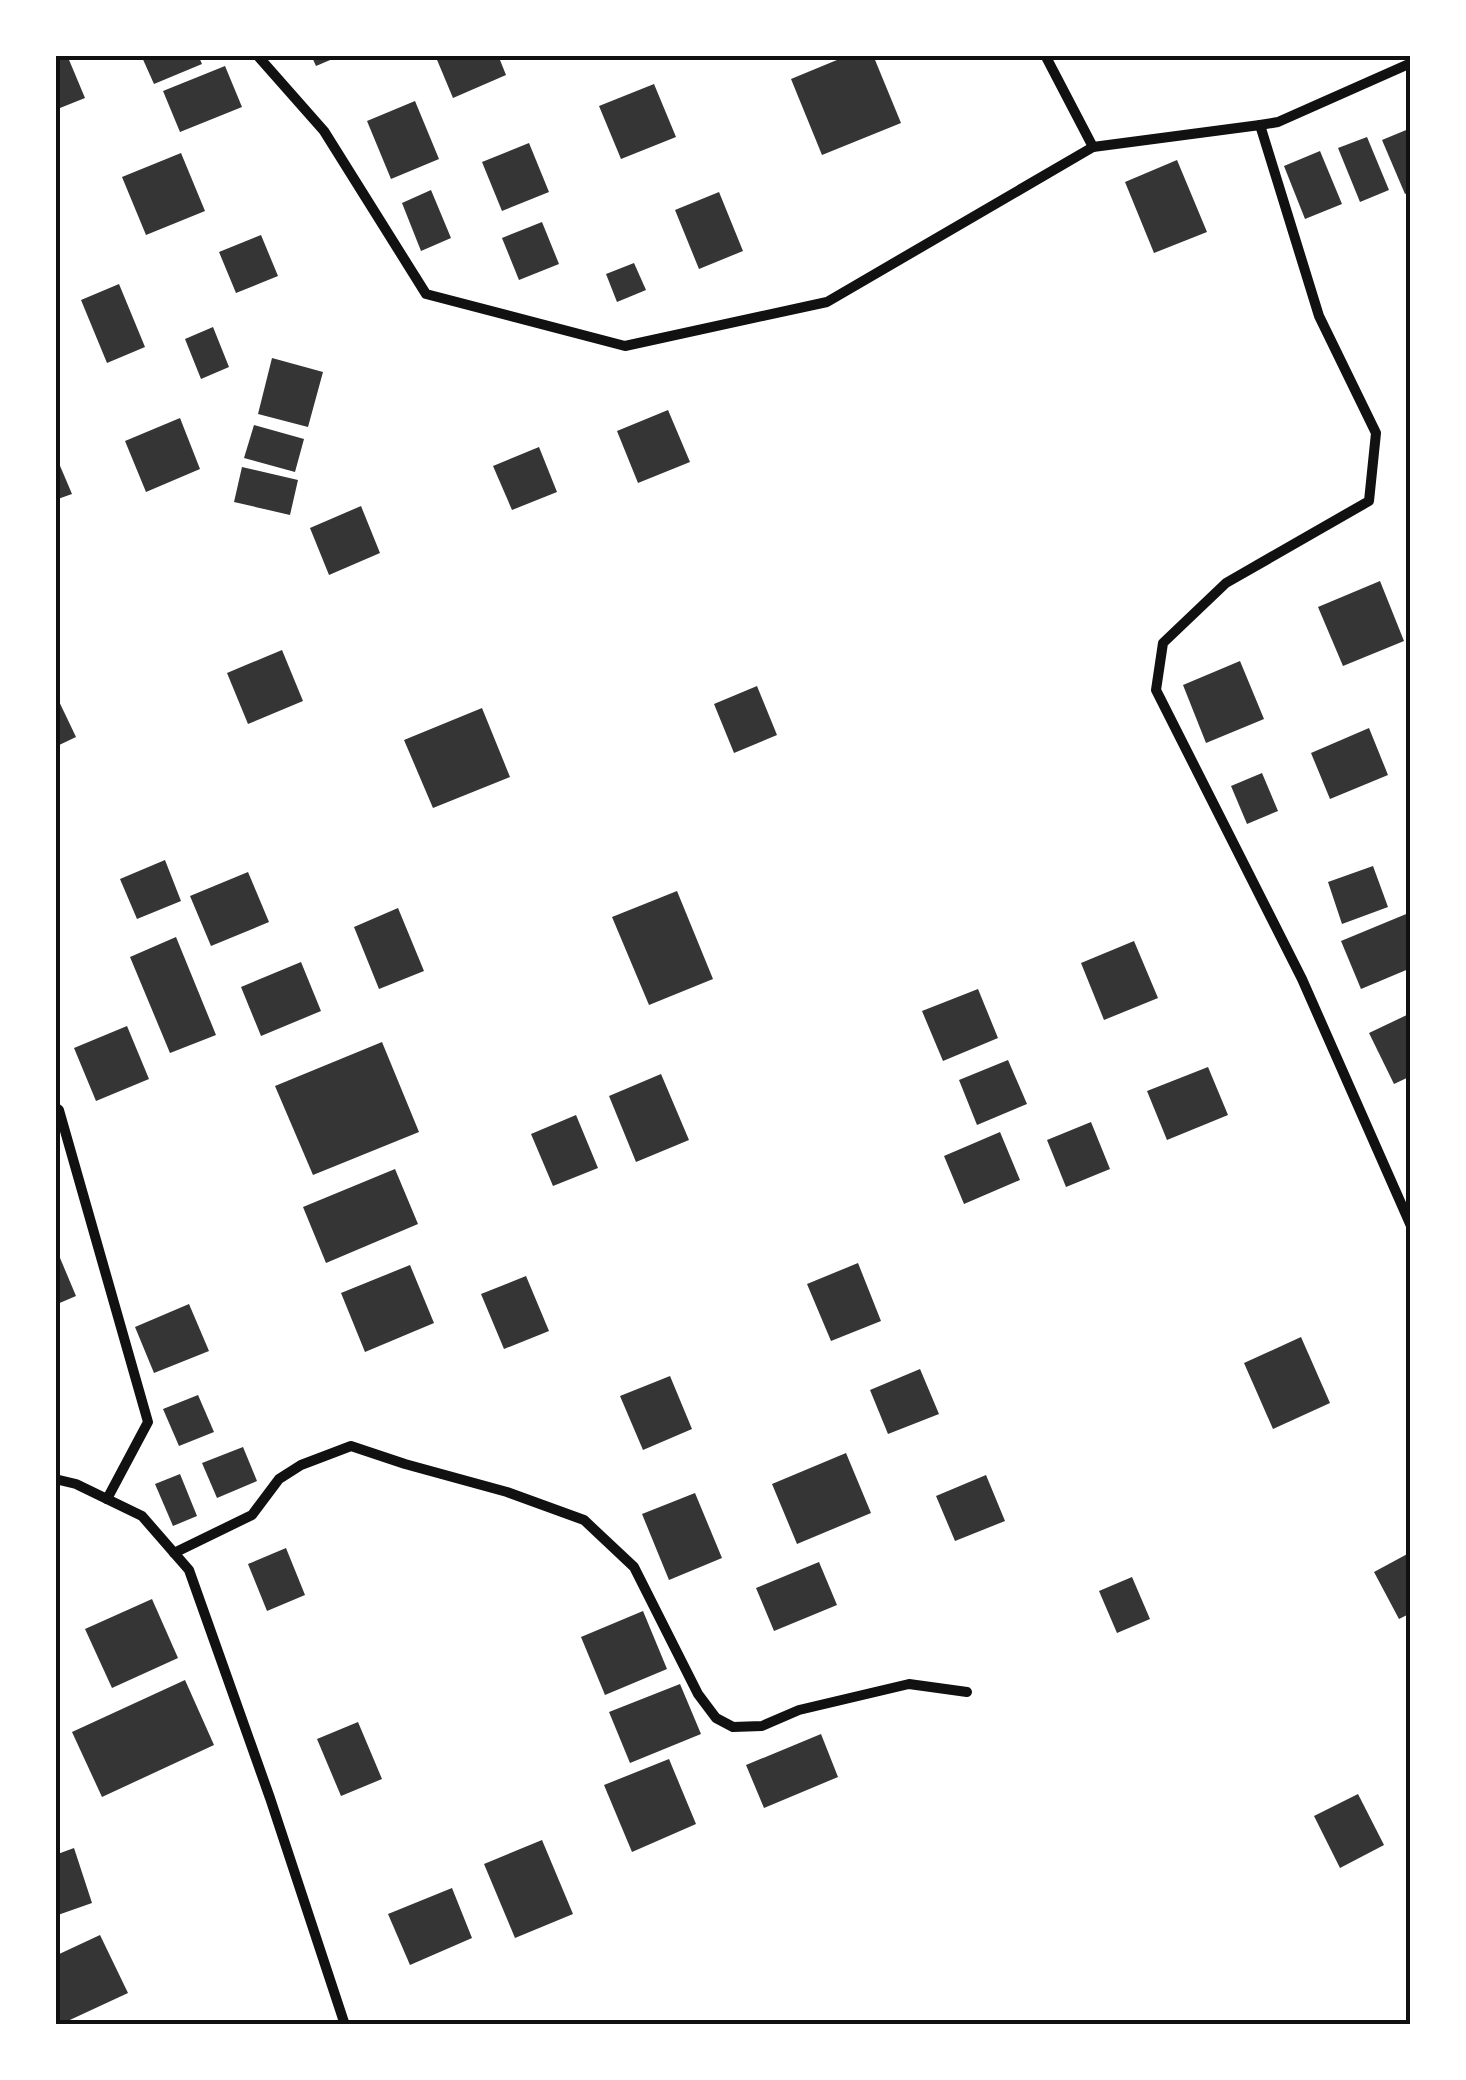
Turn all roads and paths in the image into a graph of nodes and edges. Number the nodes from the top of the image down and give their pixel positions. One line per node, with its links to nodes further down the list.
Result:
1 (257, 55): 5 (street)
2 (1045, 55): 5 (street)
3 (1411, 63): 4 (street)
4 (1260, 125): 5 (street); 7 (street)
5 (1093, 146)
6 (55, 1106): 9 (street)
7 (1411, 1226)
8 (55, 1479): 9 (street)
9 (107, 1498): 10 (street)
10 (174, 1553): 11 (street); 12 (street)
11 (967, 1692)
12 (345, 2025)

